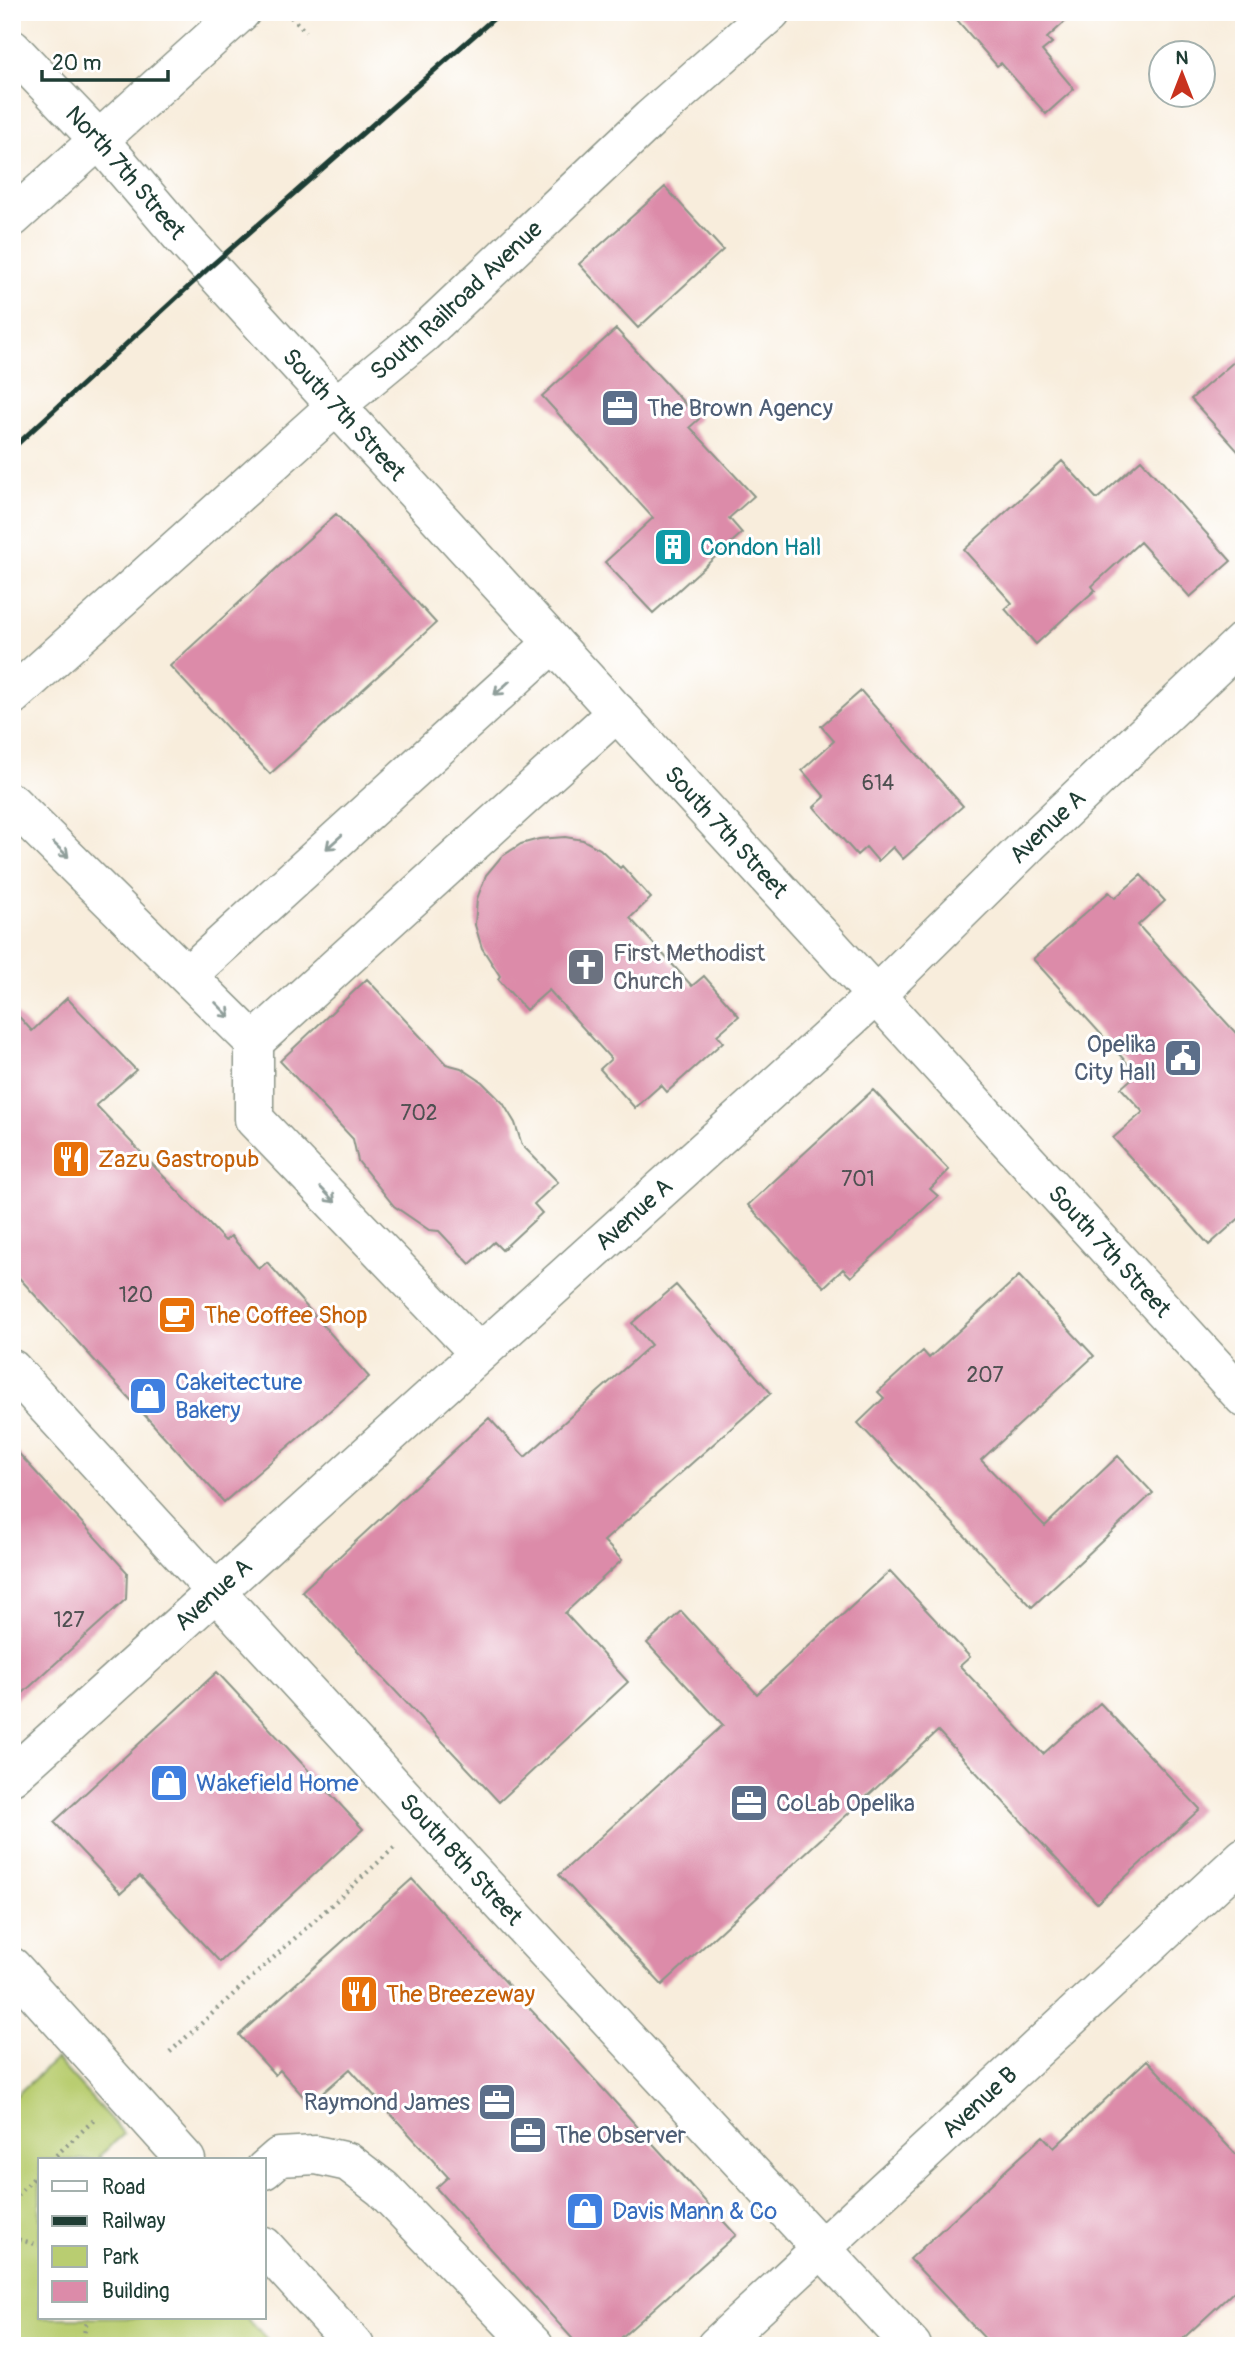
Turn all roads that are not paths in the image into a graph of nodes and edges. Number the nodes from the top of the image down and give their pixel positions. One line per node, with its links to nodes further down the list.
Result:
1 (241, 12): 4 (street)
2 (771, 12): 7 (street, South Railroad Avenue)
3 (12, 49): 4 (street, North 7th Street)
4 (99, 140): 5 (street); 6 (street, North 7th Street)
5 (12, 218)
6 (210, 267): 7 (street, South 7th Street)
7 (337, 405): 9 (street, South 7th Street); 10 (street, South Railroad Avenue)
8 (1244, 640): 14 (street, Avenue A)
9 (553, 643): 11 (street, South 7th Street); 13 (street, one-way to 13)
10 (12, 696)
11 (617, 712): 14 (street, South 7th Street); 15 (street)
12 (12, 803): 13 (street, one-way to 13)
13 (188, 975): 15 (street, one-way to 15)
14 (875, 996): 16 (street, Avenue A); 18 (street, South 7th Street)
15 (254, 1042): 16 (street, one-way to 16)
16 (479, 1353): 19 (street, Avenue A)
17 (12, 1369): 19 (street, South 8th Street)
18 (1244, 1398)
19 (215, 1590): 20 (street, Avenue A); 25 (street, South 8th Street)
20 (12, 1776)
21 (1244, 1857): 25 (street, Avenue B)
22 (20, 1991): 23 (street)
23 (184, 2158)
24 (266, 2168): 28 (street)
25 (823, 2247): 29 (street, Avenue B); 30 (street, South 8th Street)
26 (266, 2248): 27 (street)
27 (355, 2346)
28 (534, 2346)
29 (716, 2346)
30 (912, 2346)

